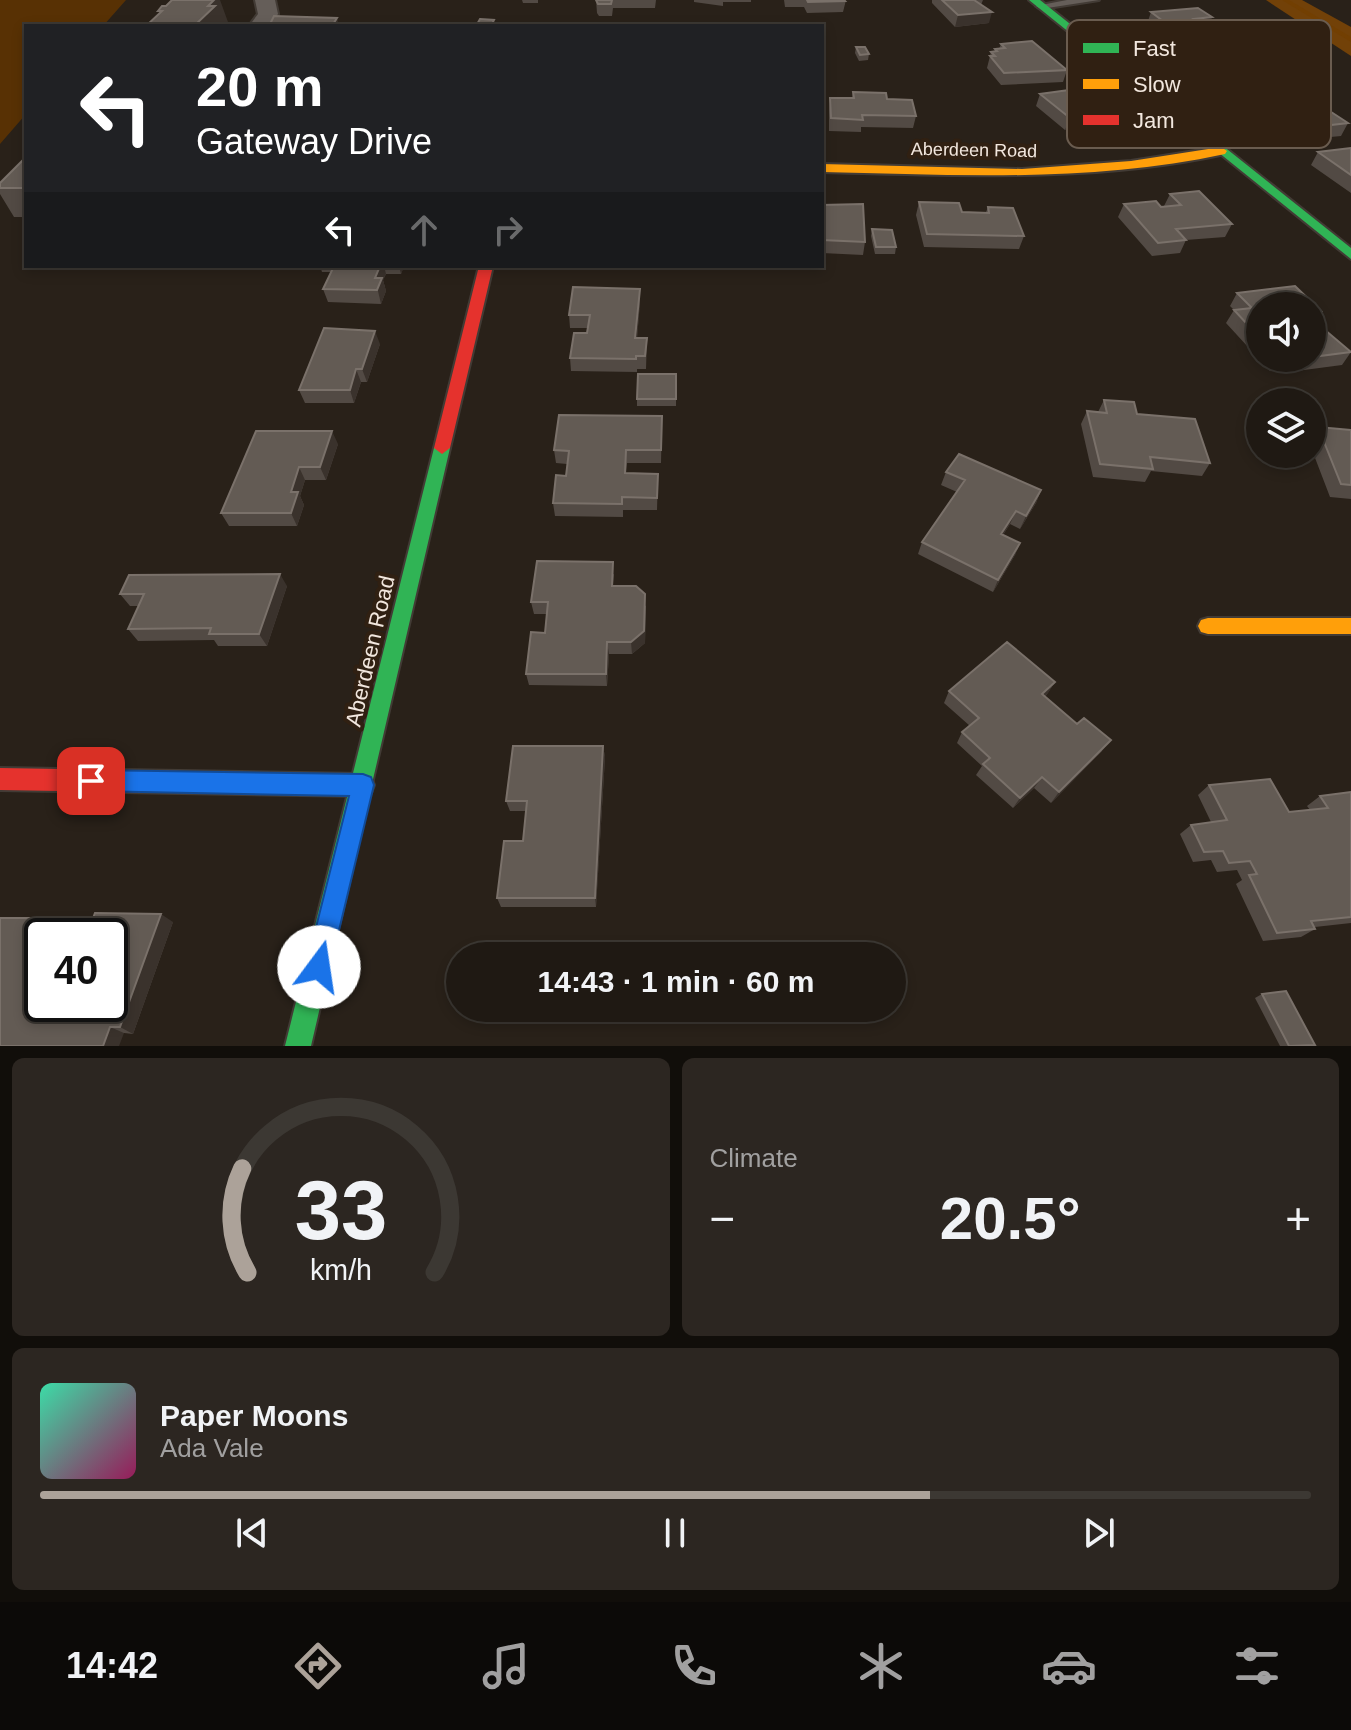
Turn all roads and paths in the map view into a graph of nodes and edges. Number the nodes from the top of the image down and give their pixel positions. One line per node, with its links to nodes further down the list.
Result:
1 (265, 0): 4 (street)
2 (1094, 0): 3 (lane)
3 (1038, 3): 5 (street)
4 (260, 24)
5 (1067, 26)
6 (1217, 148): 7 (street)
7 (1221, 151): 8 (street, Aberdeen Road); 9 (street)
8 (824, 168)
9 (1351, 255)
10 (486, 268): 14 (street, Aberdeen Road)
11 (1208, 626): 12 (street)
12 (1351, 626)
13 (0, 779): 14 (street)
14 (363, 785): 15 (street, Aberdeen Road)
15 (298, 1046)

